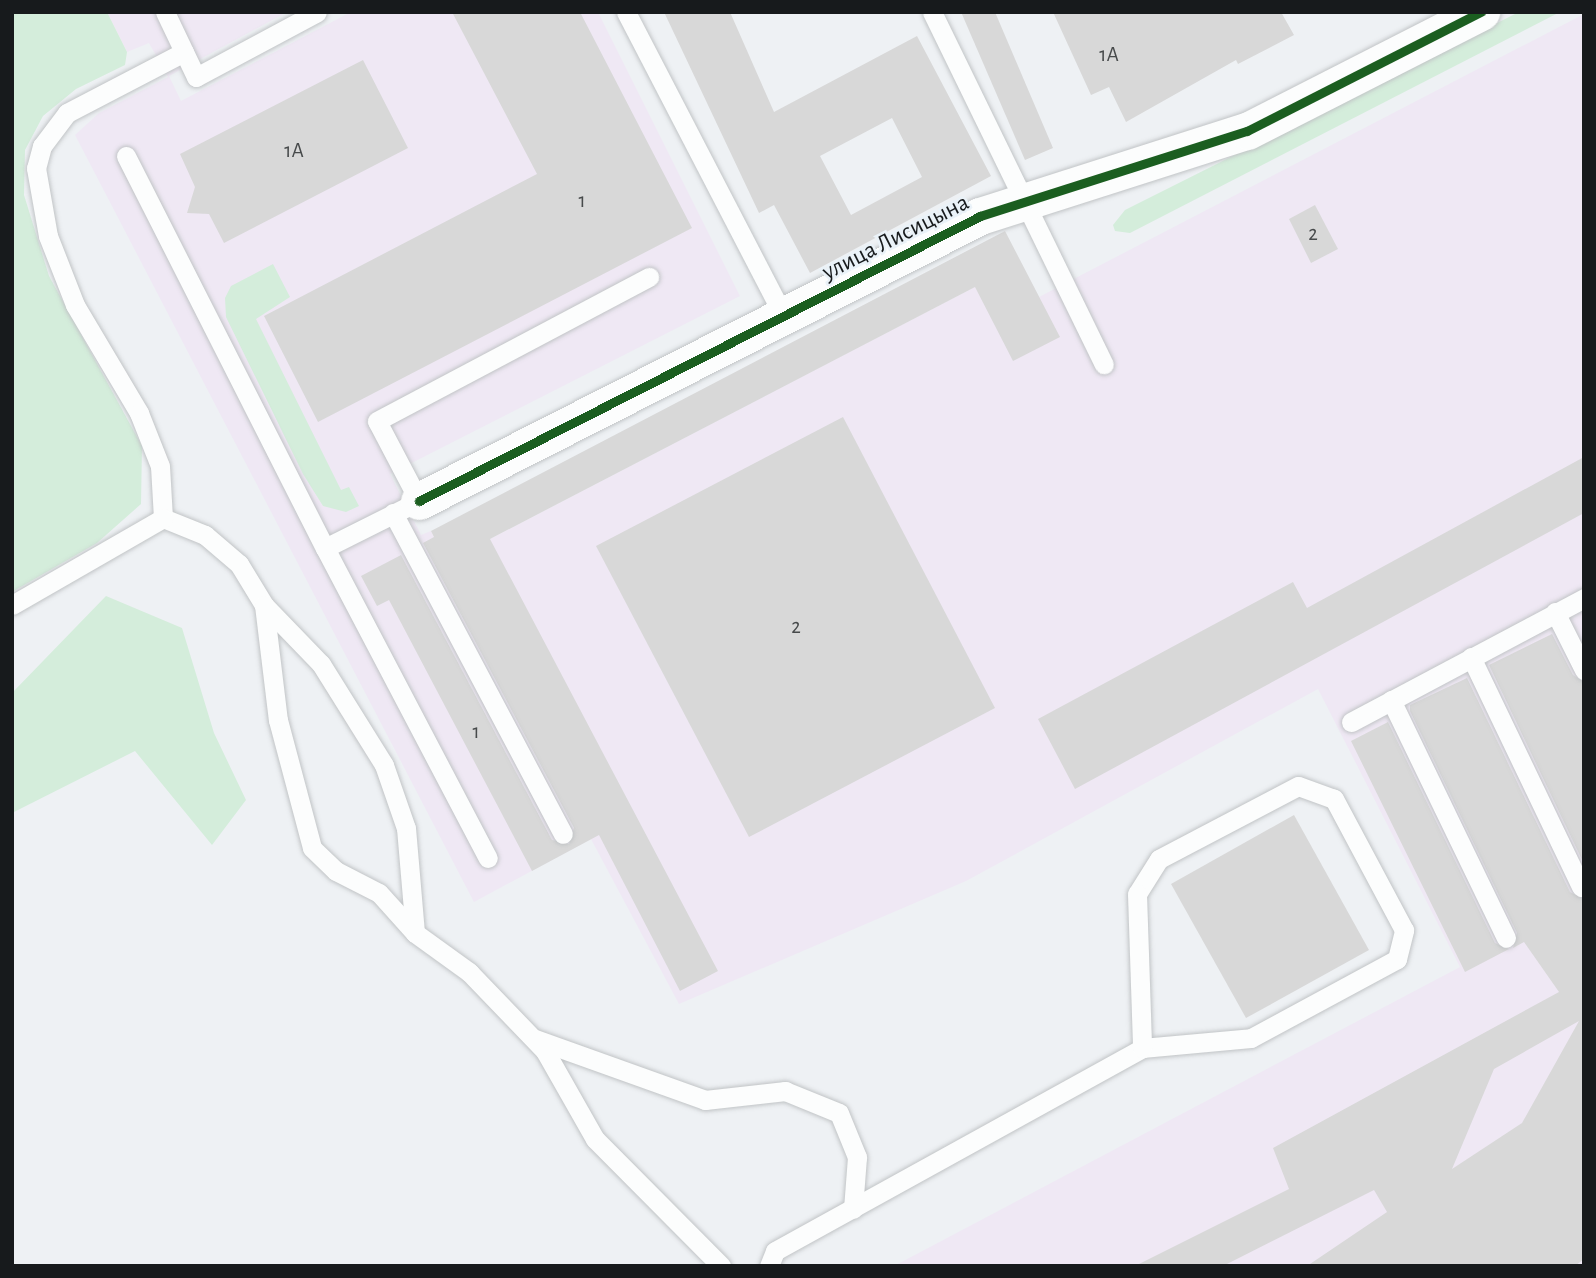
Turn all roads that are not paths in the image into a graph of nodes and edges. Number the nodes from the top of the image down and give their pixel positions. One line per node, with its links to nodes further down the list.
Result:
1 (165, 12): 6 (lane)
2 (317, 12): 6 (lane)
3 (626, 12): 10 (lane)
4 (932, 12): 8 (lane)
5 (1481, 12): 8 (street, улица Лисицына)
6 (184, 52): 13 (lane)
7 (126, 156): 14 (lane)
8 (1024, 200): 10 (street, улица Лисицына); 11 (lane)
9 (649, 277): 12 (lane)
10 (783, 317): 12 (street, улица Лисицына)
11 (1104, 364)
12 (406, 507): 14 (lane); 23 (lane)
13 (163, 518): 16 (lane); 17 (lane)
14 (325, 548): 24 (lane)
15 (1584, 598): 18 (lane)
16 (12, 605)
17 (264, 605): 26 (lane); 26 (lane)
18 (1555, 612): 19 (lane); 20 (lane)
19 (1471, 657): 21 (lane); 25 (lane)
20 (1584, 670)
21 (1391, 700): 22 (lane); 27 (lane)
22 (1351, 722)
23 (563, 834)
24 (488, 858)
25 (1581, 887)
26 (415, 933): 28 (lane)
27 (1506, 938)
28 (533, 1039): 30 (lane); 31 (lane)
29 (1142, 1048): 29 (lane); 30 (lane)
30 (853, 1209): 32 (lane)
31 (721, 1266)
32 (769, 1266)

